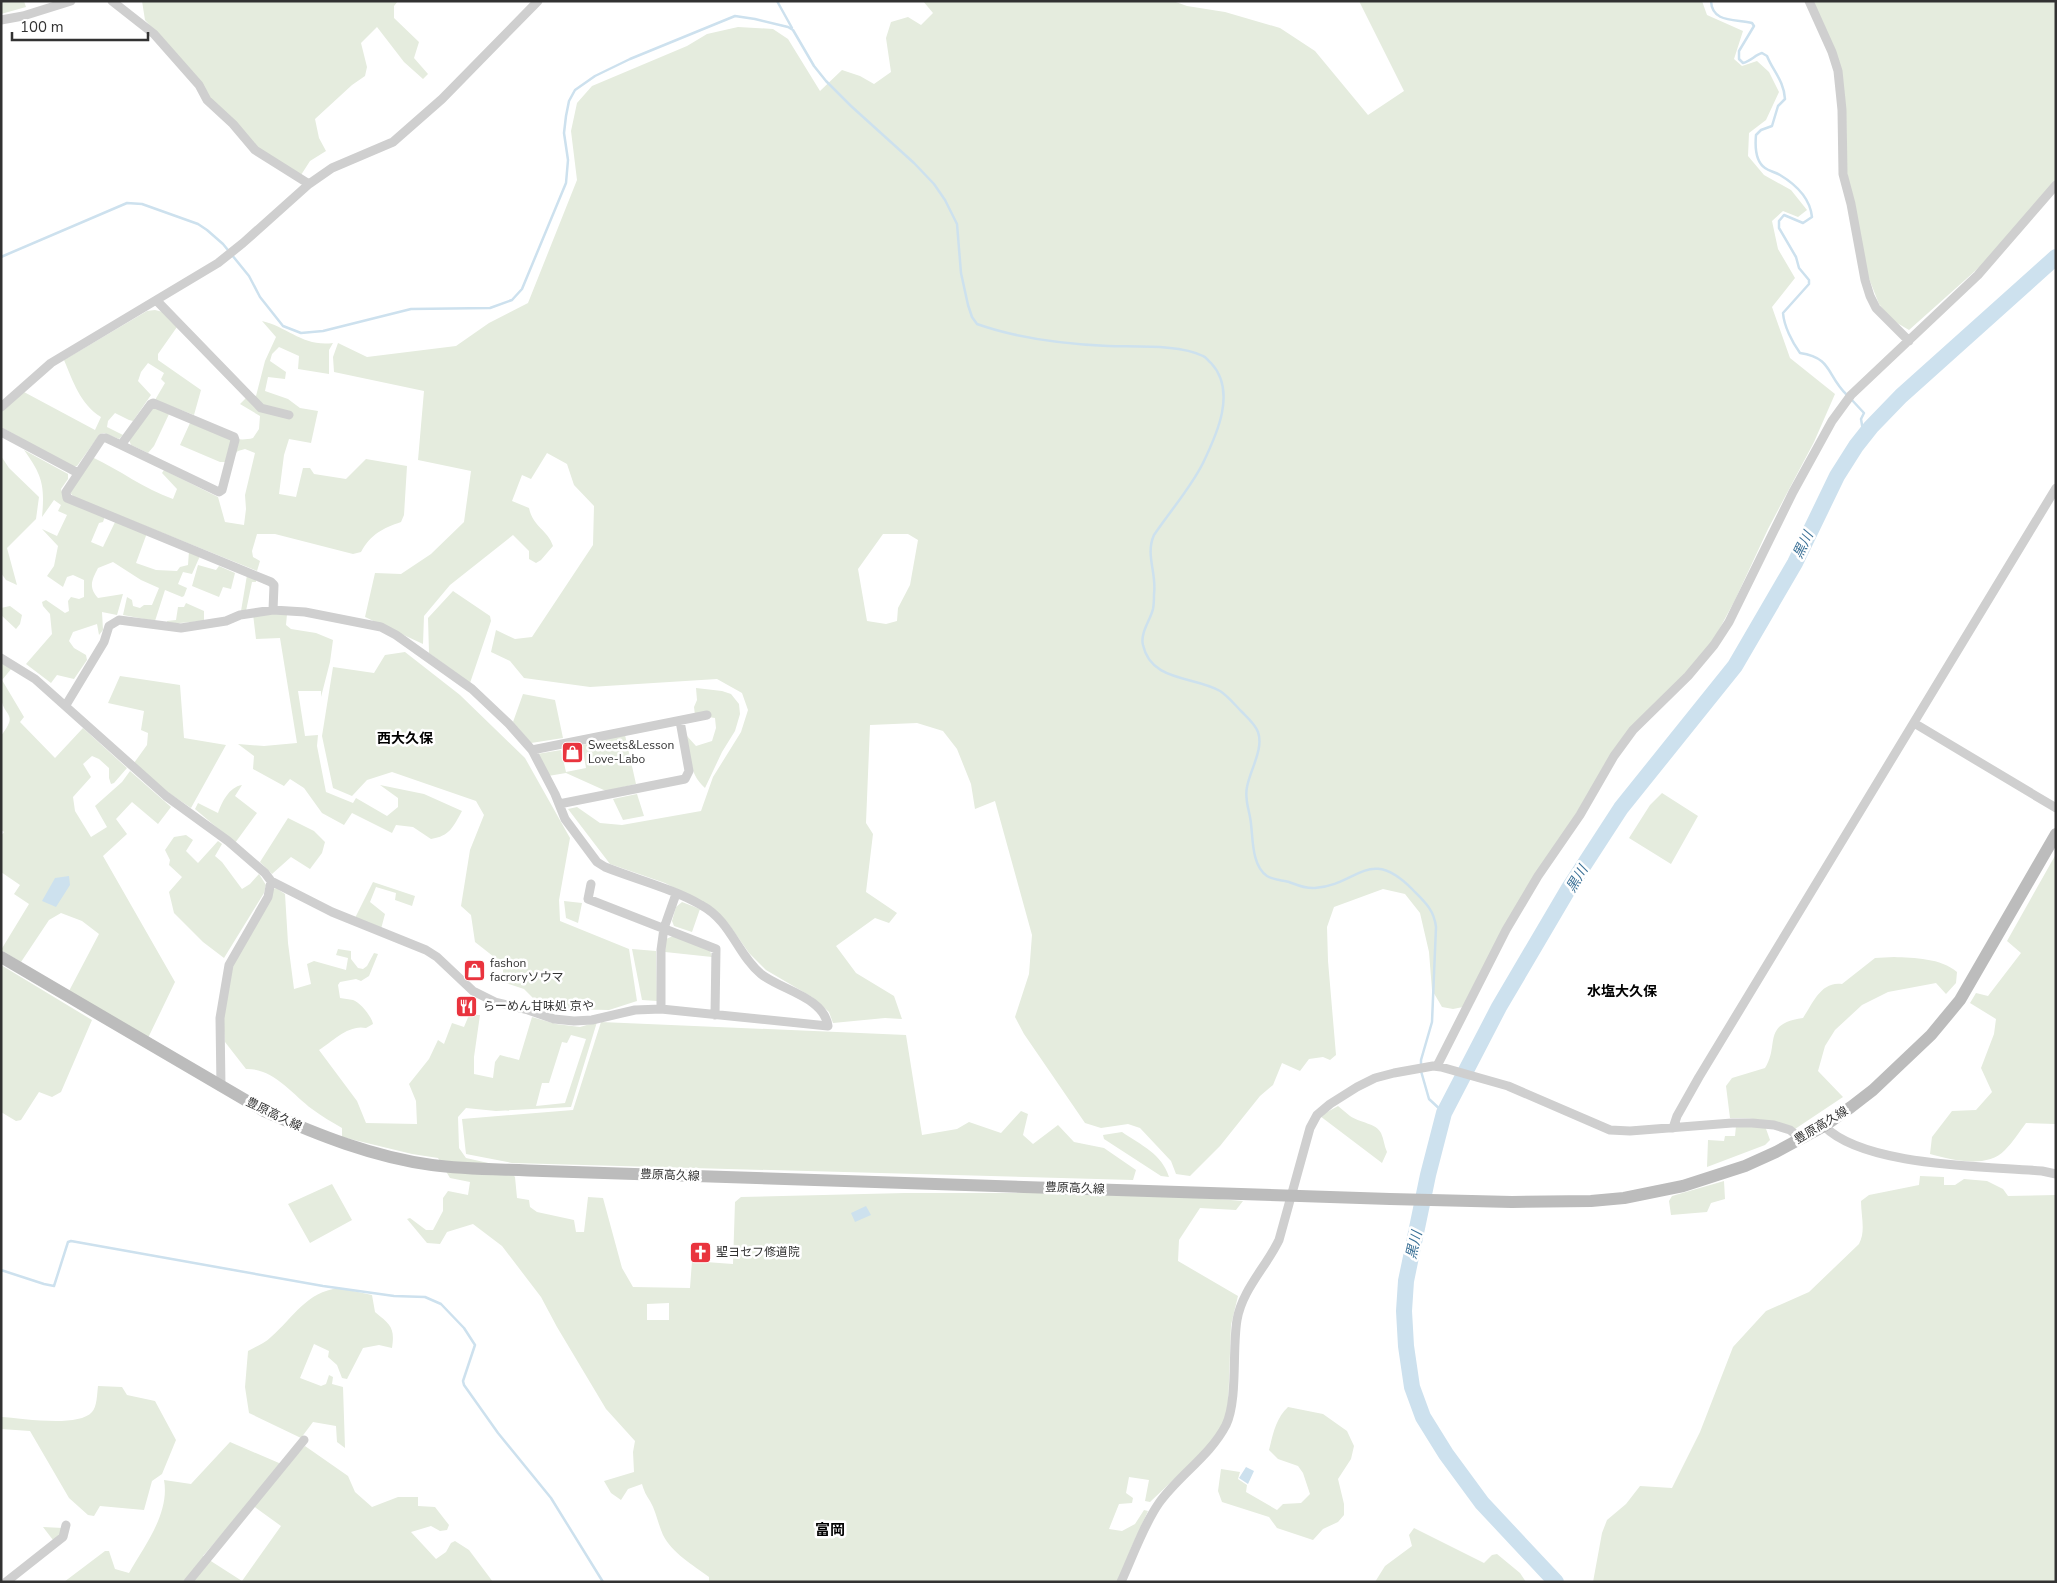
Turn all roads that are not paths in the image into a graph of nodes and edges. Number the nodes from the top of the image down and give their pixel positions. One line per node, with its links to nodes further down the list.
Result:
1 (71, 1): 5 (street)
2 (112, 1): 6 (street)
3 (538, 1): 6 (street)
4 (1809, 1): 9 (street)
5 (1, 20)
6 (309, 184): 8 (street)
7 (2056, 186): 9 (street)
8 (157, 300): 10 (street); 11 (street)
9 (1909, 341): 33 (street)
10 (1, 407)
11 (289, 415)
12 (1, 432): 14 (street)
13 (121, 445): 13 (street); 14 (street)
14 (78, 473): 16 (street)
15 (2056, 488): 21 (street)
16 (272, 610): 18 (street); 22 (street)
17 (1, 658): 18 (street)
18 (66, 705): 26 (street)
19 (707, 715): 20 (street)
20 (680, 721): 22 (street); 23 (street)
21 (1914, 723): 24 (street); 36 (street)
22 (532, 750): 23 (street)
23 (559, 804): 28 (street)
24 (2056, 808)
25 (2056, 834): 35 (main road, 豊原高久線)
26 (271, 881): 31 (street); 34 (street)
27 (591, 884): 29 (street)
28 (676, 894): 29 (street); 32 (street)
29 (664, 928): 31 (street); 32 (street)
30 (1, 957): 34 (main road, 豊原高久線)
31 (661, 1009): 32 (street)
32 (715, 1014)
33 (1437, 1066): 36 (street); 39 (street)
34 (221, 1087): 39 (main road, 豊原高久線)
35 (1824, 1126): 37 (main road, 豊原高久線); 38 (street)
36 (1673, 1128): 37 (street)
37 (1800, 1138): 39 (main road, 豊原高久線)
38 (2056, 1174)
39 (1292, 1195): 44 (street)
40 (304, 1440): 43 (street)
41 (66, 1525): 42 (street)
42 (6, 1582)
43 (188, 1582)
44 (1121, 1582)

